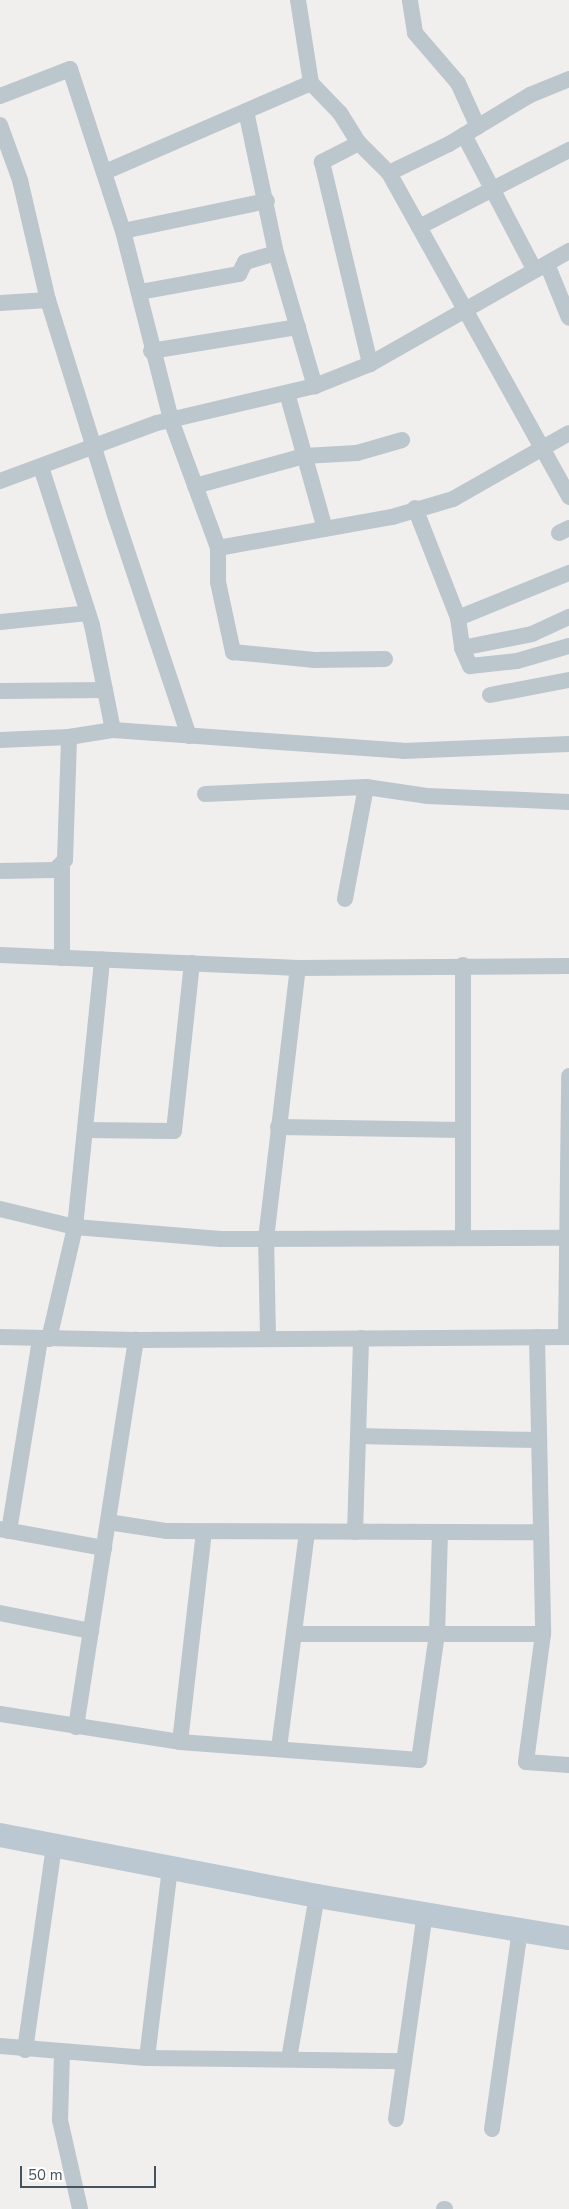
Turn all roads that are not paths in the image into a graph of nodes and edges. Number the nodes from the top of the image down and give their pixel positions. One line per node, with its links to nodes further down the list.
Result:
1 (298, 0): 4 (street)
2 (410, 1): 8 (street)
3 (569, 79): 8 (street)
4 (311, 83): 6 (street); 9 (street)
5 (0, 96): 11 (street)
6 (246, 111): 11 (street); 14 (street)
7 (0, 126): 21 (street)
8 (471, 131): 12 (street); 13 (street)
9 (359, 143): 12 (street); 27 (street)
10 (569, 150): 13 (street)
11 (105, 172): 16 (street)
12 (388, 173): 15 (street)
13 (493, 189): 15 (street); 19 (street)
14 (267, 201): 16 (street); 18 (street)
15 (419, 227): 23 (street)
16 (123, 231): 20 (street)
17 (569, 251): 19 (street)
18 (276, 254): 20 (street); 25 (street)
19 (540, 267): 23 (street); 24 (street)
20 (140, 292): 26 (street)
21 (48, 300): 22 (street); 33 (street)
22 (0, 303)
23 (468, 312): 27 (street); 34 (street)
24 (569, 318)
25 (298, 327): 26 (street); 28 (street)
26 (151, 351): 30 (street)
27 (370, 364): 28 (street)
28 (315, 386): 29 (street)
29 (287, 393): 30 (street); 35 (street)
30 (171, 420): 33 (street); 38 (street)
31 (569, 434): 34 (street)
32 (402, 440): 35 (street)
33 (94, 447): 36 (street); 56 (street)
34 (544, 449): 39 (street); 40 (street)
35 (304, 456): 38 (street); 41 (street)
36 (41, 466): 37 (street); 44 (street)
37 (0, 481)
38 (195, 486): 42 (street)
39 (569, 497)
40 (415, 508): 41 (street); 46 (street)
41 (325, 529): 42 (street)
42 (218, 548): 50 (street)
43 (569, 573): 46 (street)
44 (88, 613): 47 (street); 53 (street)
45 (569, 617): 49 (street)
46 (458, 618): 49 (street)
47 (0, 622)
48 (569, 646): 49 (street)
49 (462, 648)
50 (385, 659)
51 (569, 680): 54 (street)
52 (0, 690): 53 (street)
53 (105, 690): 55 (street)
54 (490, 695)
55 (113, 730): 56 (street); 57 (street)
56 (189, 736): 59 (street)
57 (69, 737): 58 (street); 63 (street)
58 (0, 740)
59 (569, 744)
60 (366, 787): 61 (street); 62 (street); 65 (street)
61 (205, 794)
62 (569, 802)
63 (62, 866): 64 (street); 67 (street)
64 (0, 871)
65 (345, 899)
66 (0, 955): 67 (street)
67 (62, 958): 68 (street)
68 (102, 959): 69 (street); 75 (street)
69 (192, 963): 72 (street); 75 (street)
70 (463, 965): 71 (street); 72 (street); 76 (street)
71 (569, 966)
72 (298, 968): 74 (street)
73 (569, 1076): 80 (street)
74 (278, 1127): 76 (street); 81 (street)
75 (85, 1130): 78 (street)
76 (463, 1130): 79 (street)
77 (0, 1209): 78 (street)
78 (75, 1227): 81 (street); 86 (street)
79 (463, 1238): 80 (street); 81 (street)
80 (568, 1238): 83 (street)
81 (266, 1239): 87 (street)
82 (537, 1337): 83 (street); 85 (street); 90 (street)
83 (568, 1337)
84 (0, 1338): 86 (street)
85 (361, 1338): 87 (street); 89 (street)
86 (44, 1339): 88 (street); 92 (street)
87 (268, 1339): 88 (street)
88 (136, 1340): 91 (street)
89 (358, 1436): 90 (street); 95 (street)
90 (539, 1440): 97 (street)
91 (108, 1522): 93 (street); 98 (street)
92 (4, 1530): 98 (street)
93 (204, 1532): 94 (street); 106 (street)
94 (307, 1532): 95 (street); 101 (street)
95 (355, 1532): 96 (street)
96 (440, 1532): 97 (street); 102 (street)
97 (541, 1532): 103 (street)
98 (104, 1548): 100 (street)
99 (0, 1613): 100 (street)
100 (91, 1631): 105 (street)
101 (295, 1634): 102 (street); 107 (street)
102 (437, 1634): 103 (street); 107 (street)
103 (543, 1634): 108 (street)
104 (0, 1714): 105 (street)
105 (76, 1727): 106 (street)
106 (180, 1742): 107 (street)
107 (279, 1748)
108 (569, 1765)
109 (0, 1836): 110 (street)
110 (54, 1845): 111 (street); 117 (street)
111 (170, 1869): 112 (street); 119 (street)
112 (318, 1896): 113 (street); 120 (street)
113 (425, 1912): 114 (street); 121 (street)
114 (520, 1929): 115 (street); 123 (street)
115 (569, 1938)
116 (0, 2046): 117 (street)
117 (25, 2050): 118 (street)
118 (62, 2053): 119 (street); 124 (street)
119 (147, 2058): 120 (street)
120 (289, 2059): 121 (street)
121 (404, 2060): 122 (street)
122 (396, 2119)
123 (492, 2129)
124 (80, 2209)

